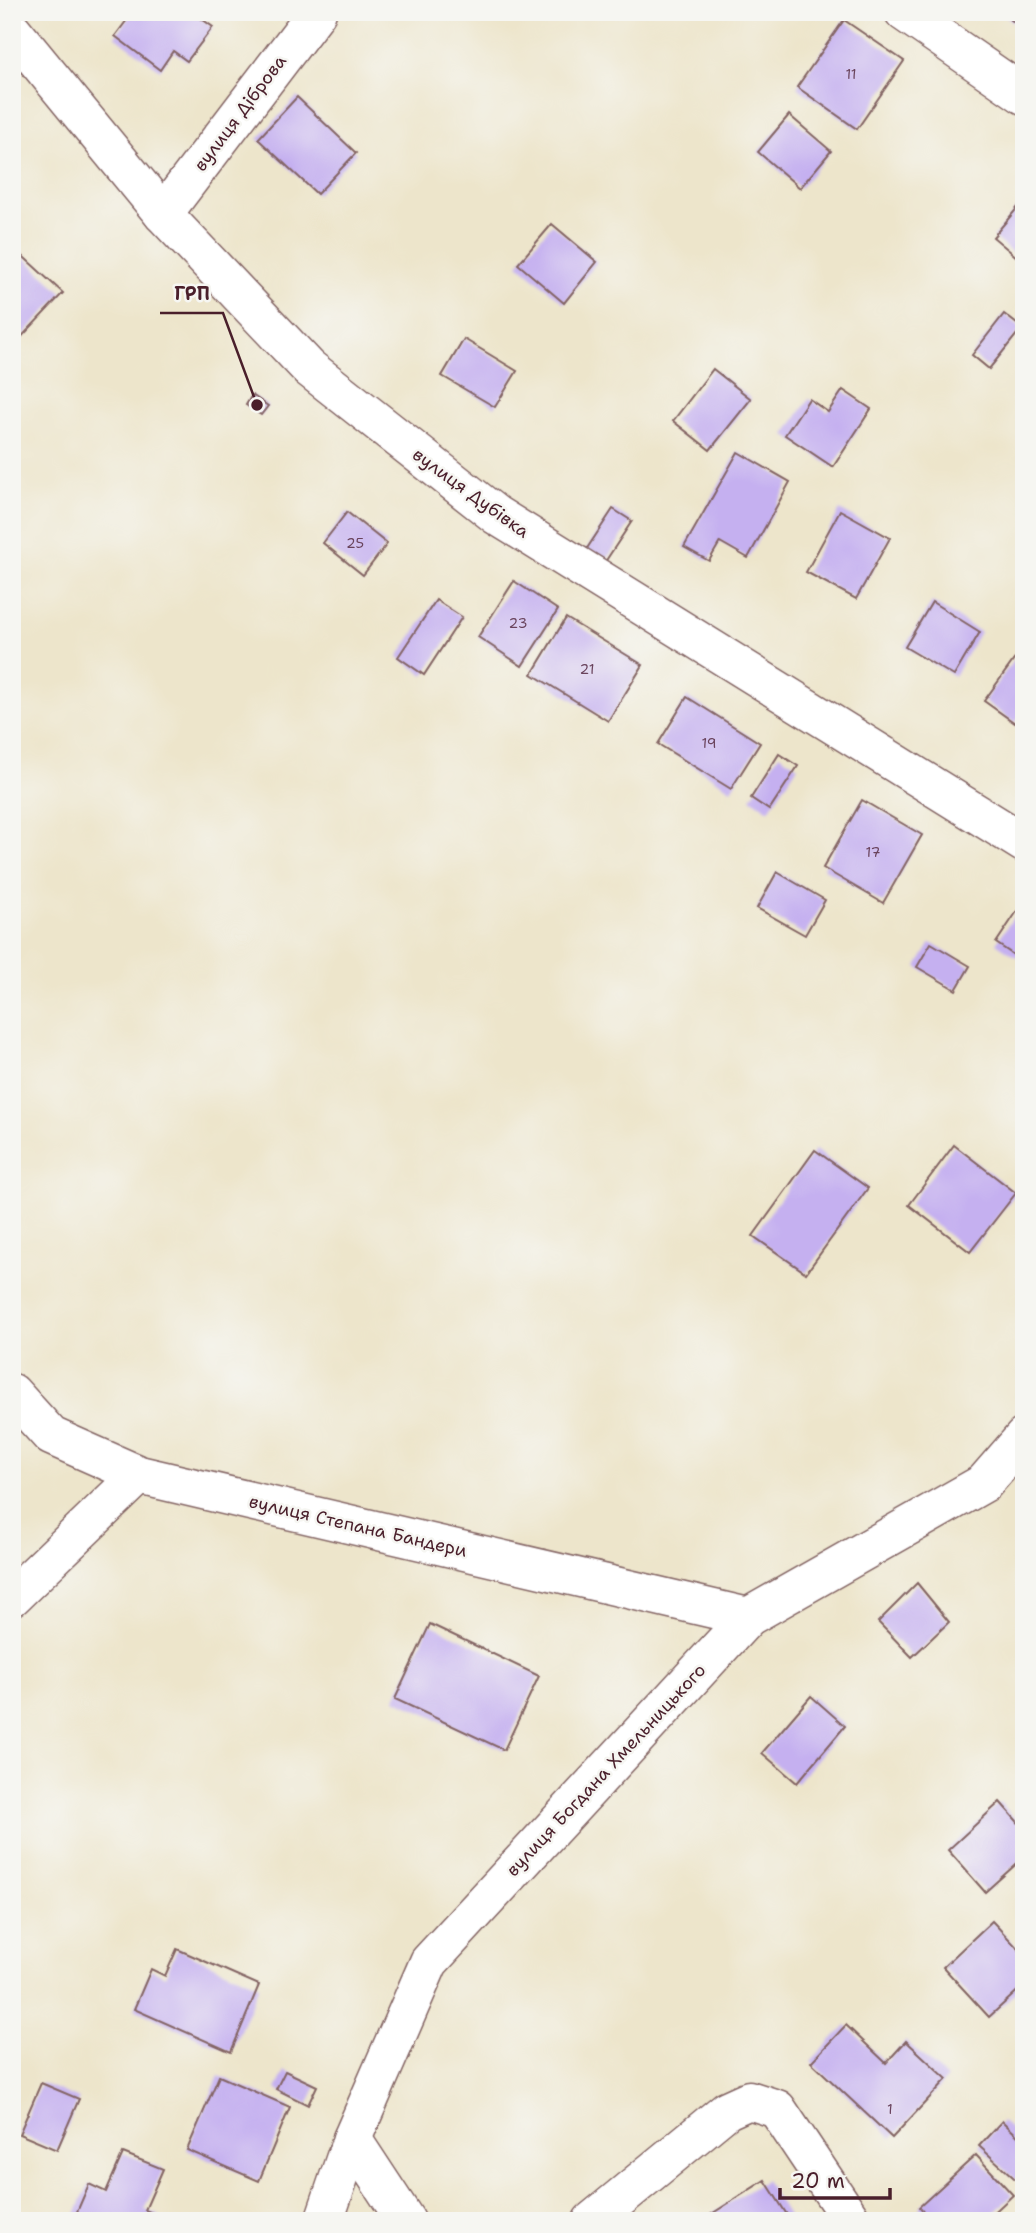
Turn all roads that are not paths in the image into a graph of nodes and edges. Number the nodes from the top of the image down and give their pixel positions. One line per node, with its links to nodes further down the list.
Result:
1 (317, 12): 5 (street, вулиця Діброва)
2 (904, 12): 4 (street)
3 (12, 30): 5 (street, вулиця Дубівка)
4 (1024, 94)
5 (163, 214): 6 (street, вулиця Дубівка)
6 (1024, 843)
7 (12, 1393): 9 (street, вулиця Степана Бандери)
8 (1024, 1437): 11 (street, вулиця Богдана Хмельницького)
9 (139, 1475): 10 (street); 11 (street, вулиця Степана Бандери)
10 (12, 1597)
11 (748, 1617): 12 (street, вулиця Богдана Хмельницького)
12 (352, 2139): 13 (street, вулиця Богдана Хмельницького); 14 (street)
13 (324, 2221)
14 (406, 2221)
15 (592, 2221): 16 (street)
16 (852, 2221)

